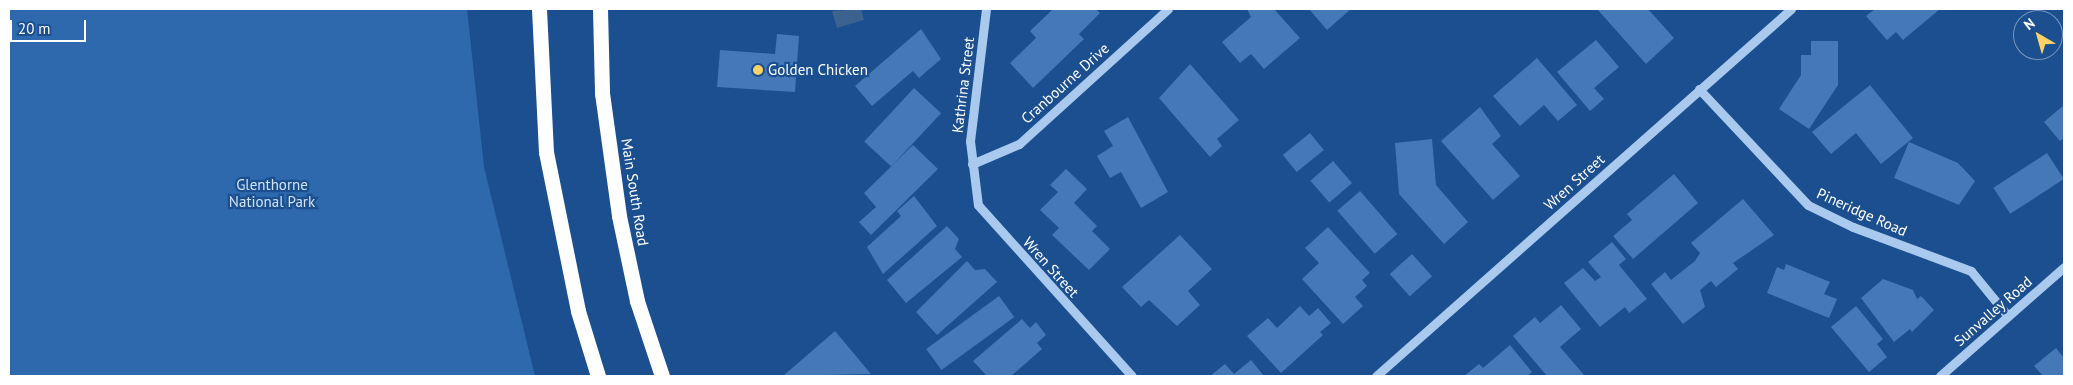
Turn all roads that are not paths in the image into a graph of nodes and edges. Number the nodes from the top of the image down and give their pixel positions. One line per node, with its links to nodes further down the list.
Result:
1 (539, 9): 10 (highway)
2 (600, 9): 11 (highway, Main South Road)
3 (986, 9): 7 (street, Kathrina Street)
4 (1168, 9): 7 (street, Cranbourne Drive)
5 (1791, 9): 6 (street, Wren Street)
6 (1699, 89): 9 (street, Pineridge Road); 13 (street, Wren Street)
7 (972, 164): 12 (street, Wren Street)
8 (2064, 267): 9 (street, Sunvalley Road)
9 (2008, 316): 14 (street, Sunvalley Road)
10 (598, 376)
11 (662, 376)
12 (1132, 376)
13 (1376, 376)
14 (1940, 376)

